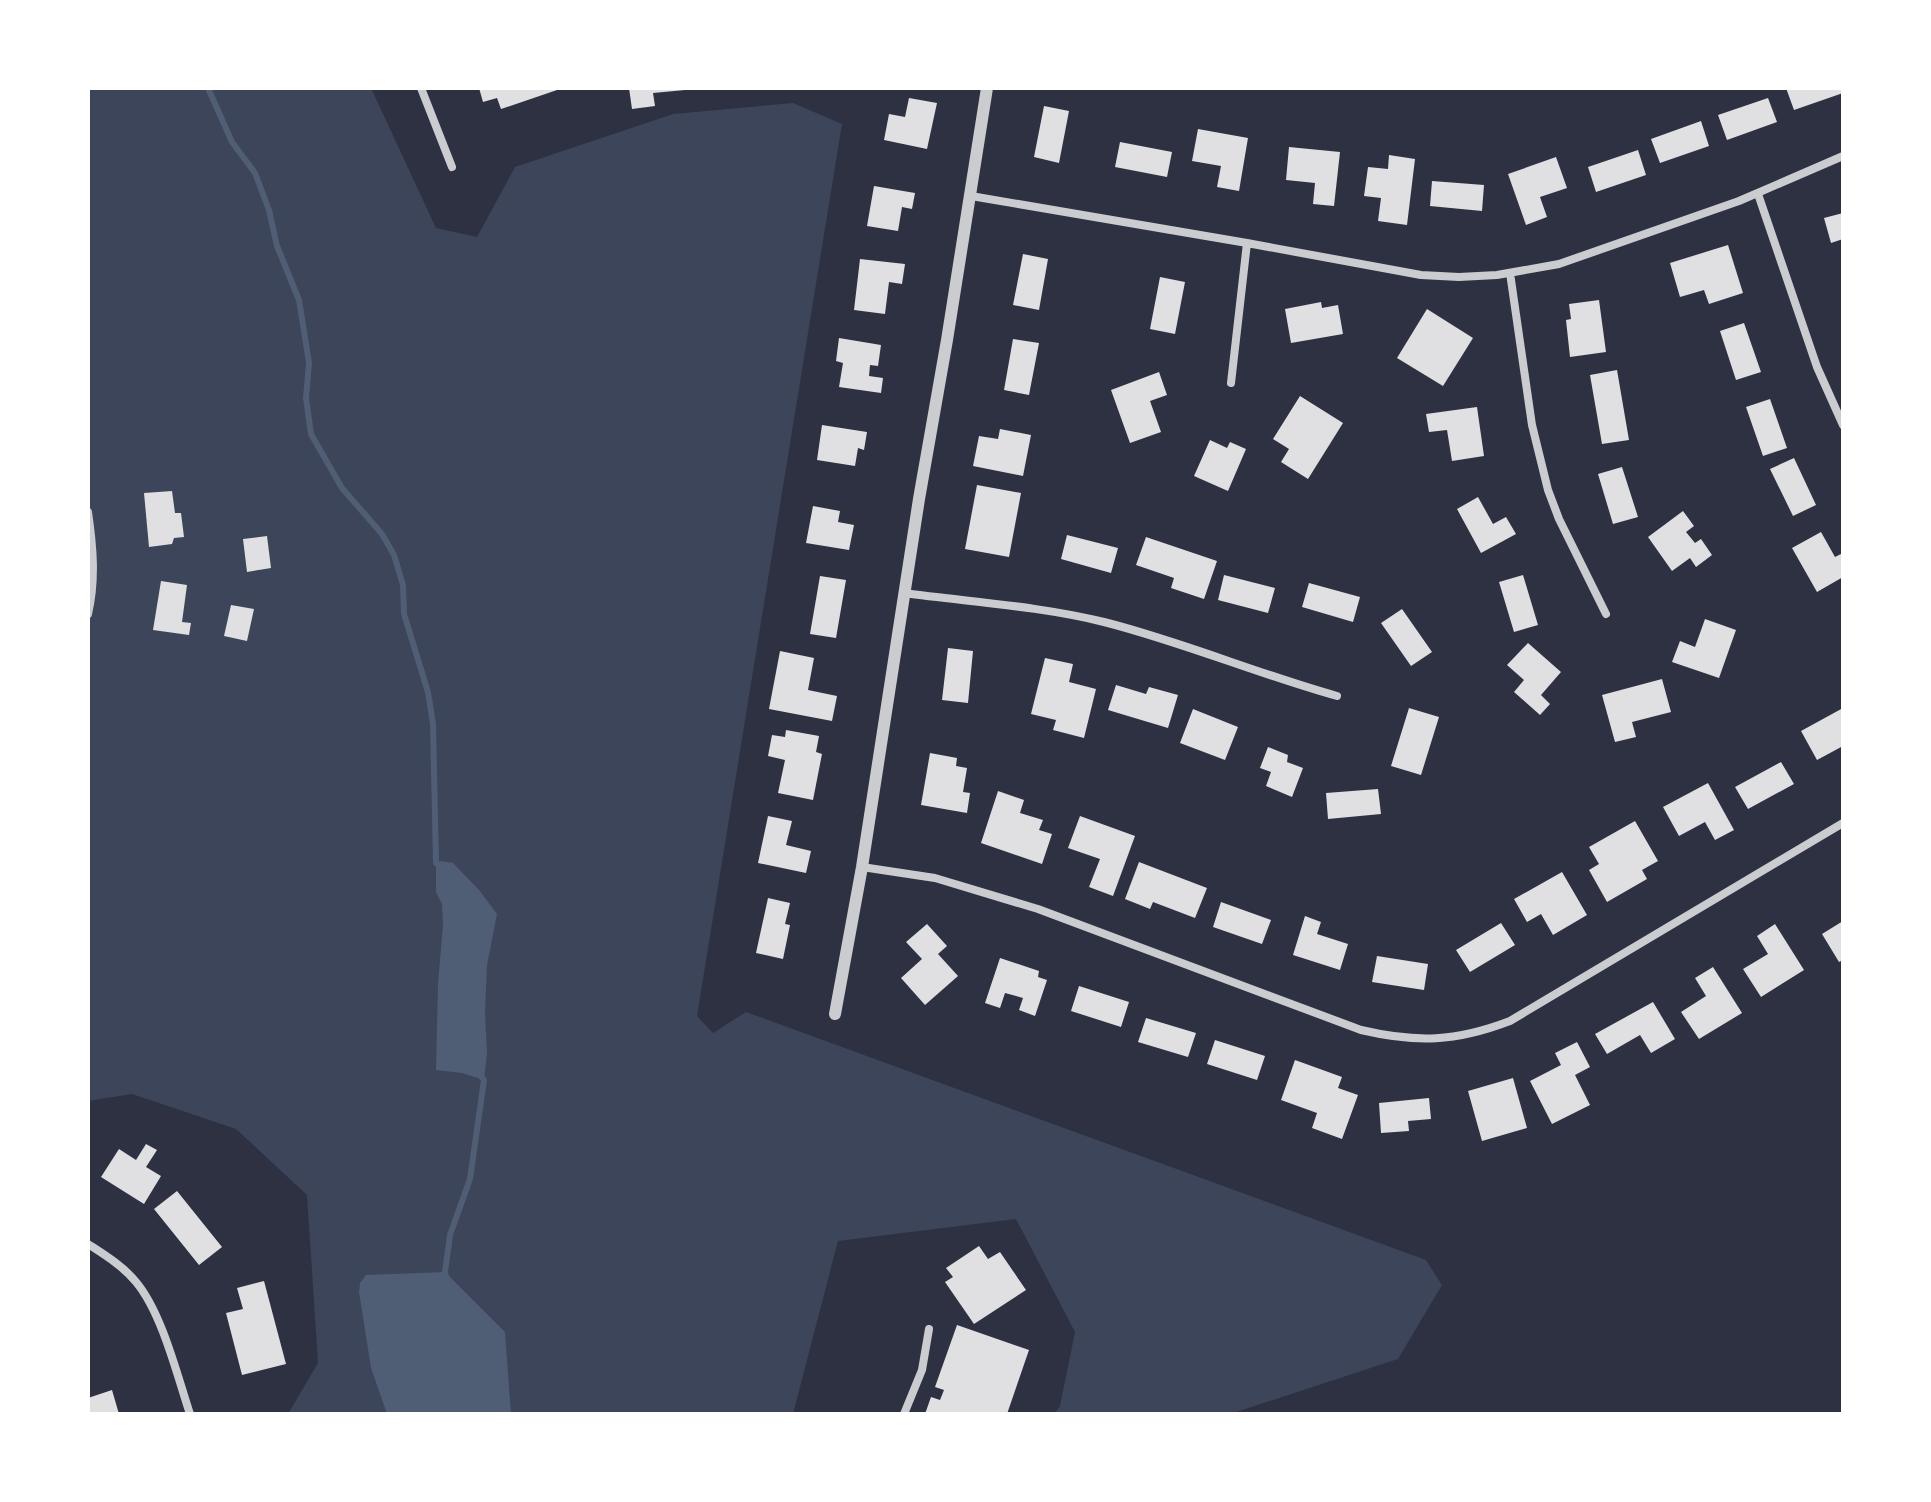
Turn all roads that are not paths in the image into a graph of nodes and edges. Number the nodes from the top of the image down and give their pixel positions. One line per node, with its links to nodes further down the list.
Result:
1 (421, 88): 4 (street)
2 (987, 88): 6 (street)
3 (1843, 156): 5 (street)
4 (452, 167)
5 (1758, 194): 8 (street); 10 (street)
6 (971, 196): 7 (street); 12 (street)
7 (1247, 243): 8 (street); 9 (street)
8 (1510, 273): 14 (street)
9 (1231, 383)
10 (1843, 425)
11 (88, 512): 13 (street)
12 (904, 593): 15 (street); 17 (street)
13 (88, 614)
14 (1606, 614)
15 (1337, 696)
16 (1843, 823): 17 (street)
17 (862, 867): 18 (street)
18 (835, 1014)
19 (88, 1244): 21 (street)
20 (929, 1329): 22 (street)
21 (190, 1414)
22 (904, 1414)

